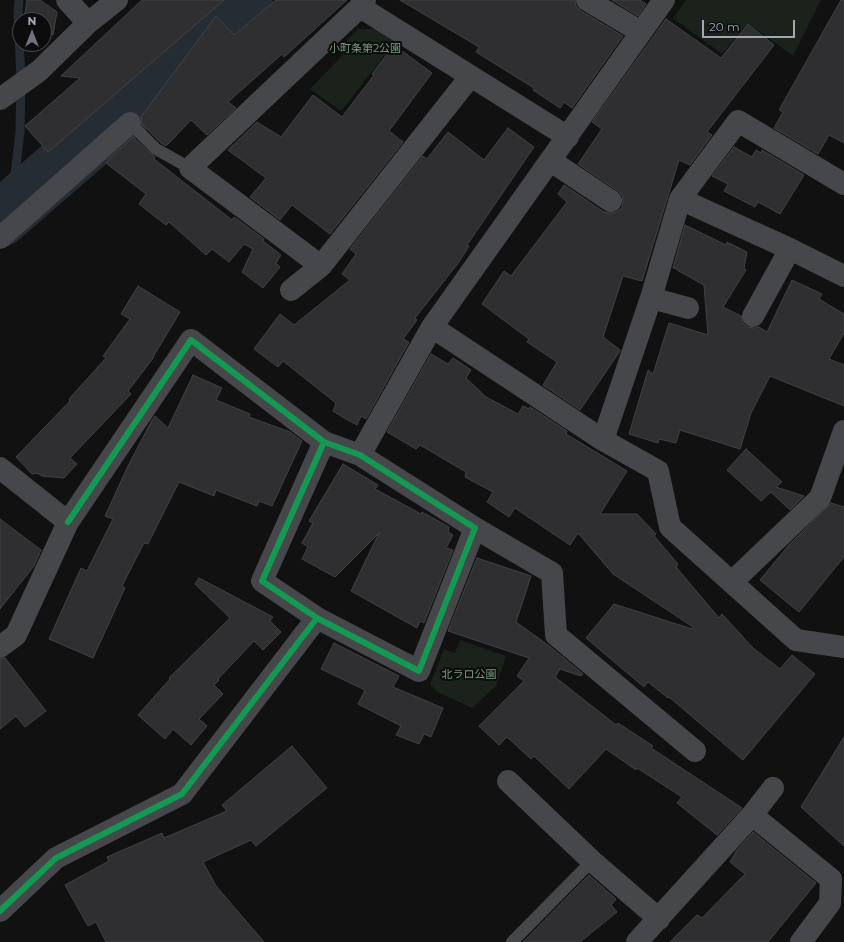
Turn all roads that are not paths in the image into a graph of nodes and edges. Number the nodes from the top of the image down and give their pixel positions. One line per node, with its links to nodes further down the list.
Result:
1 (67, 0): 6 (street)
2 (117, 0): 6 (street)
3 (587, 0): 7 (street)
4 (664, 0): 7 (street)
5 (362, 4): 8 (street); 13 (street)
6 (88, 23): 9 (street)
7 (641, 32): 11 (street)
8 (470, 77): 11 (street); 19 (street)
9 (0, 99)
10 (130, 124): 13 (lane); 17 (street)
11 (568, 137): 12 (street)
12 (551, 161): 16 (street); 25 (street)
13 (190, 168): 19 (street)
14 (844, 184): 15 (street)
15 (680, 199): 18 (street); 22 (street)
16 (611, 201)
17 (0, 238)
18 (790, 249): 20 (street); 24 (street)
19 (321, 266): 21 (street)
20 (844, 276)
21 (291, 290)
22 (651, 298): 23 (street); 27 (street)
23 (688, 308)
24 (753, 316)
25 (432, 327): 27 (street); 29 (street)
26 (844, 431): 33 (street)
27 (603, 440): 33 (street)
28 (324, 442): 29 (street); 31 (street); 34 (street)
29 (360, 455): 32 (street)
30 (0, 468): 31 (street)
31 (68, 522): 35 (street)
32 (475, 528): 34 (street); 37 (street)
33 (732, 582): 36 (street)
34 (317, 618): 42 (street)
35 (0, 647)
36 (844, 647)
37 (694, 751)
38 (508, 781): 41 (street)
39 (773, 788): 40 (street)
40 (752, 815): 43 (street); 46 (street)
41 (592, 861): 43 (street); 44 (lane)
42 (0, 911)
43 (659, 919): 45 (street)
44 (512, 942)
45 (637, 942)
46 (801, 942)

